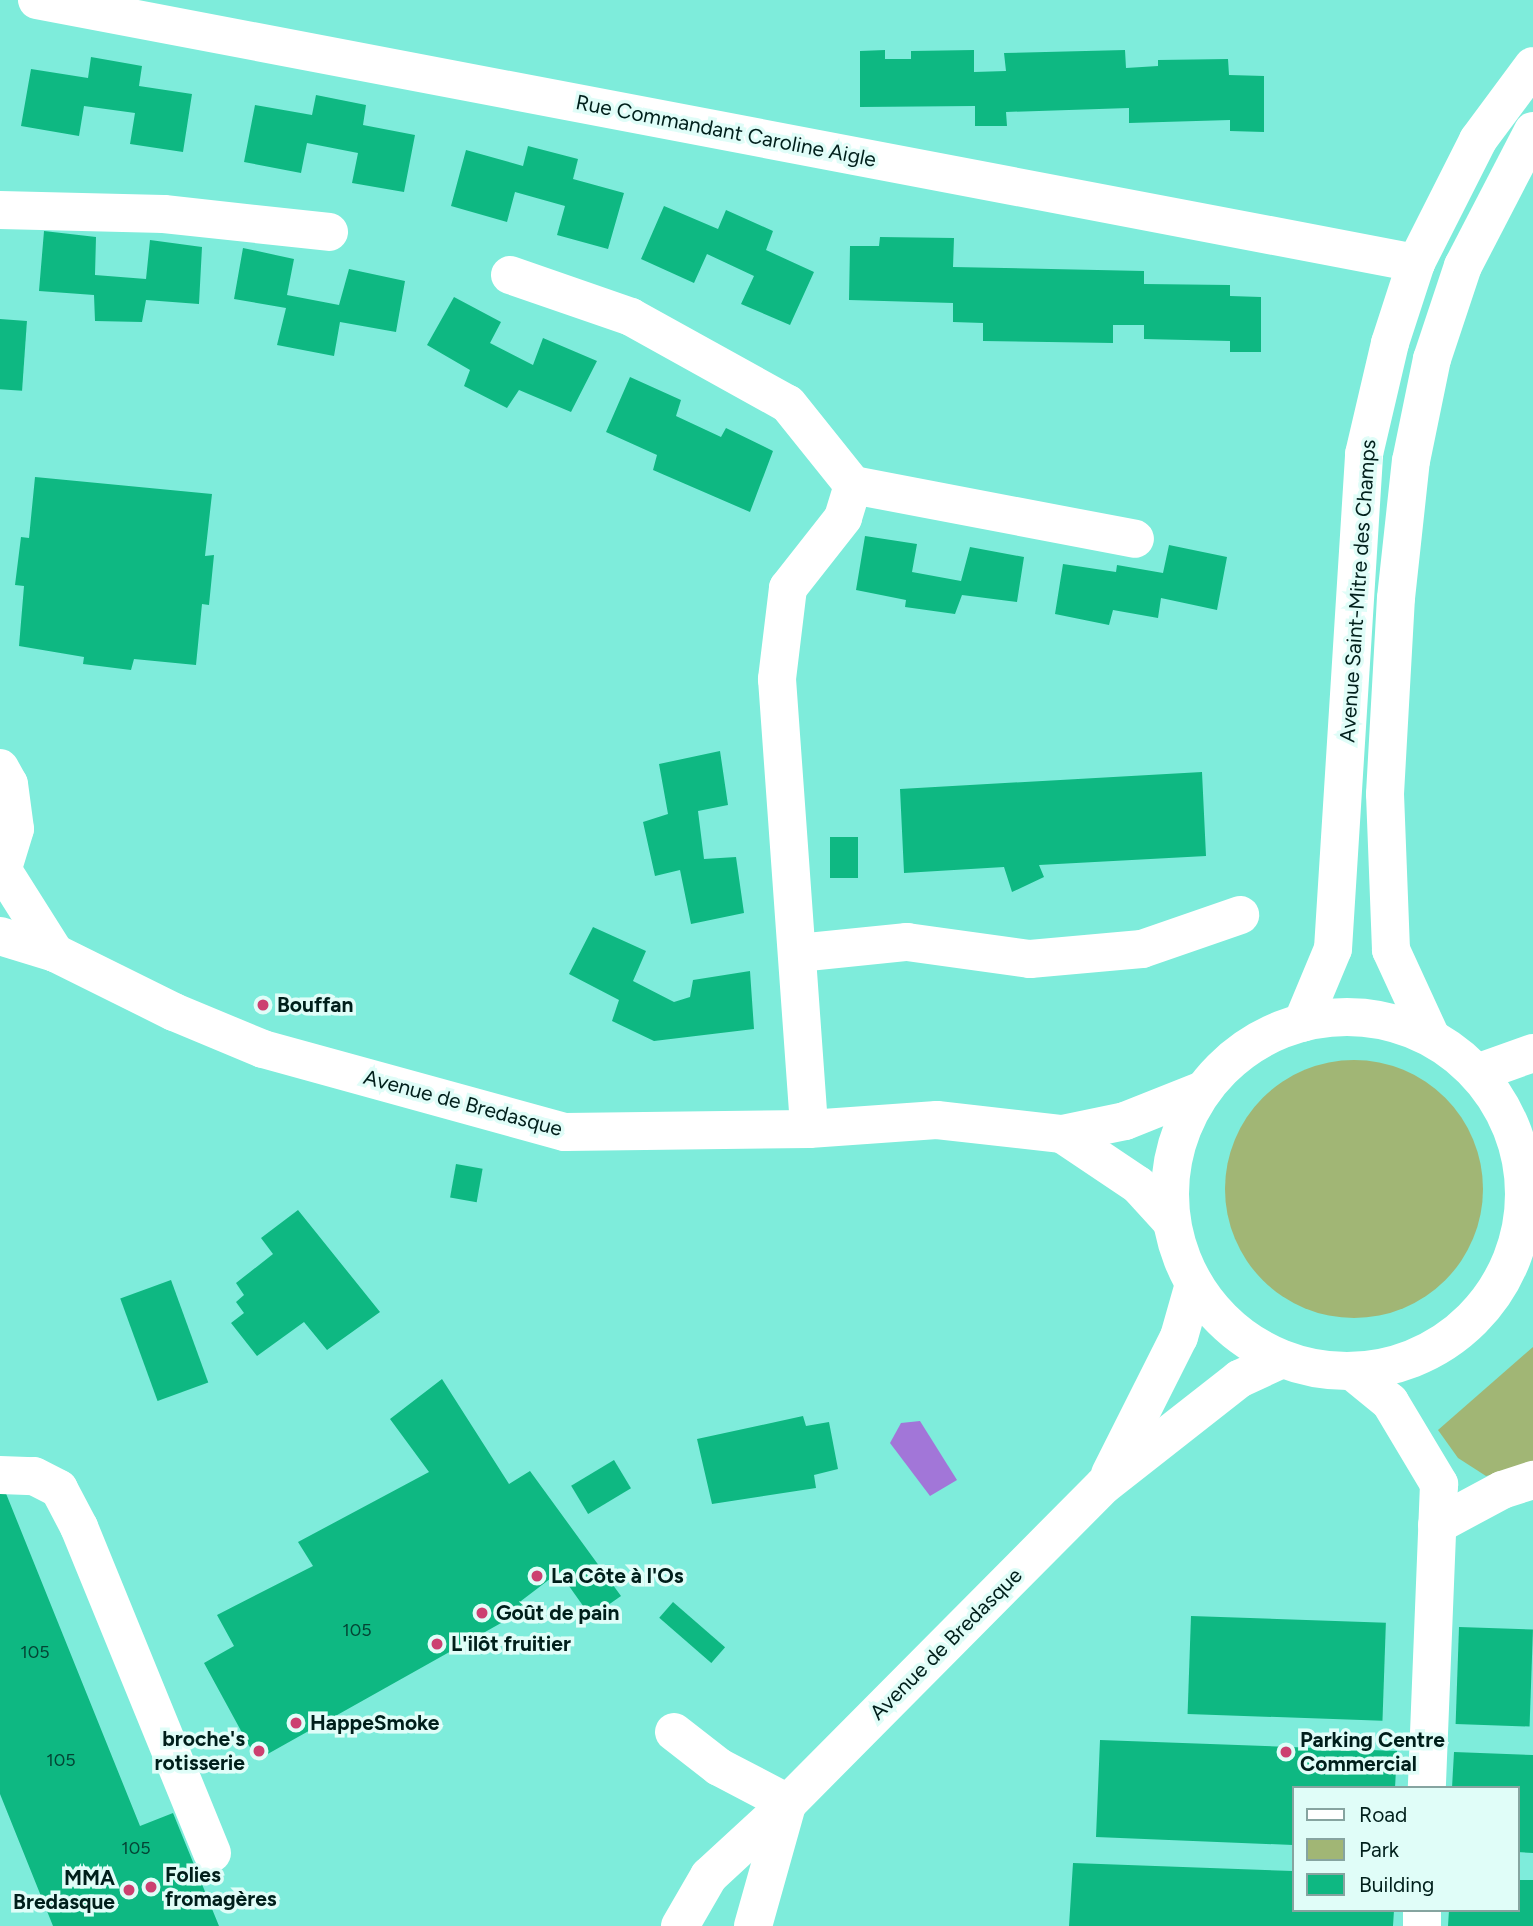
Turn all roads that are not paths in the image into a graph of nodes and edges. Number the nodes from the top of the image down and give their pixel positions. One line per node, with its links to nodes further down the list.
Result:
1 (37, 0): 6 (street, Rue Commandant Caroline Aigle)
2 (1533, 66): 6 (street, Avenue Saint-Mitre des Champs)
3 (1533, 131): 17 (street, Avenue Saint-Mitre des Champs)
4 (0, 210): 5 (street)
5 (328, 232)
6 (1416, 263): 16 (street, Avenue Saint-Mitre des Champs)
7 (510, 275): 8 (street)
8 (853, 485): 9 (street); 15 (street)
9 (1135, 539)
10 (0, 768): 11 (street)
11 (2, 875): 14 (street)
12 (1240, 915): 15 (street)
13 (0, 936): 14 (street, Avenue de Bredasque)
14 (55, 953): 21 (street, Avenue de Bredasque)
15 (798, 953): 21 (street)
16 (1302, 1023): 17 (street); 20 (street)
17 (1431, 1037): 19 (street)
18 (1533, 1053): 19 (street)
19 (1477, 1073): 22 (street)
20 (1203, 1090): 23 (street, Avenue de Bredasque); 24 (street)
21 (809, 1129): 23 (street, Avenue de Bredasque)
22 (1525, 1132): 25 (street)
23 (1062, 1134): 24 (street, Avenue de Bredasque)
24 (1171, 1221): 26 (street)
25 (1527, 1235): 28 (street)
26 (1194, 1284): 27 (street); 31 (street, Avenue de Bredasque)
27 (1282, 1359): 28 (street); 31 (street, Avenue de Bredasque)
28 (1352, 1371): 32 (street)
29 (0, 1475): 36 (street)
30 (1533, 1480): 32 (street)
31 (1104, 1485): 35 (street, Avenue de Bredasque)
32 (1437, 1525): 34 (street)
33 (674, 1732): 35 (street)
34 (1427, 1786)
35 (788, 1803): 37 (street, Avenue de Bredasque); 38 (street, Avenue de Bredasque)
36 (212, 1853)
37 (680, 1926)
38 (752, 1926)

